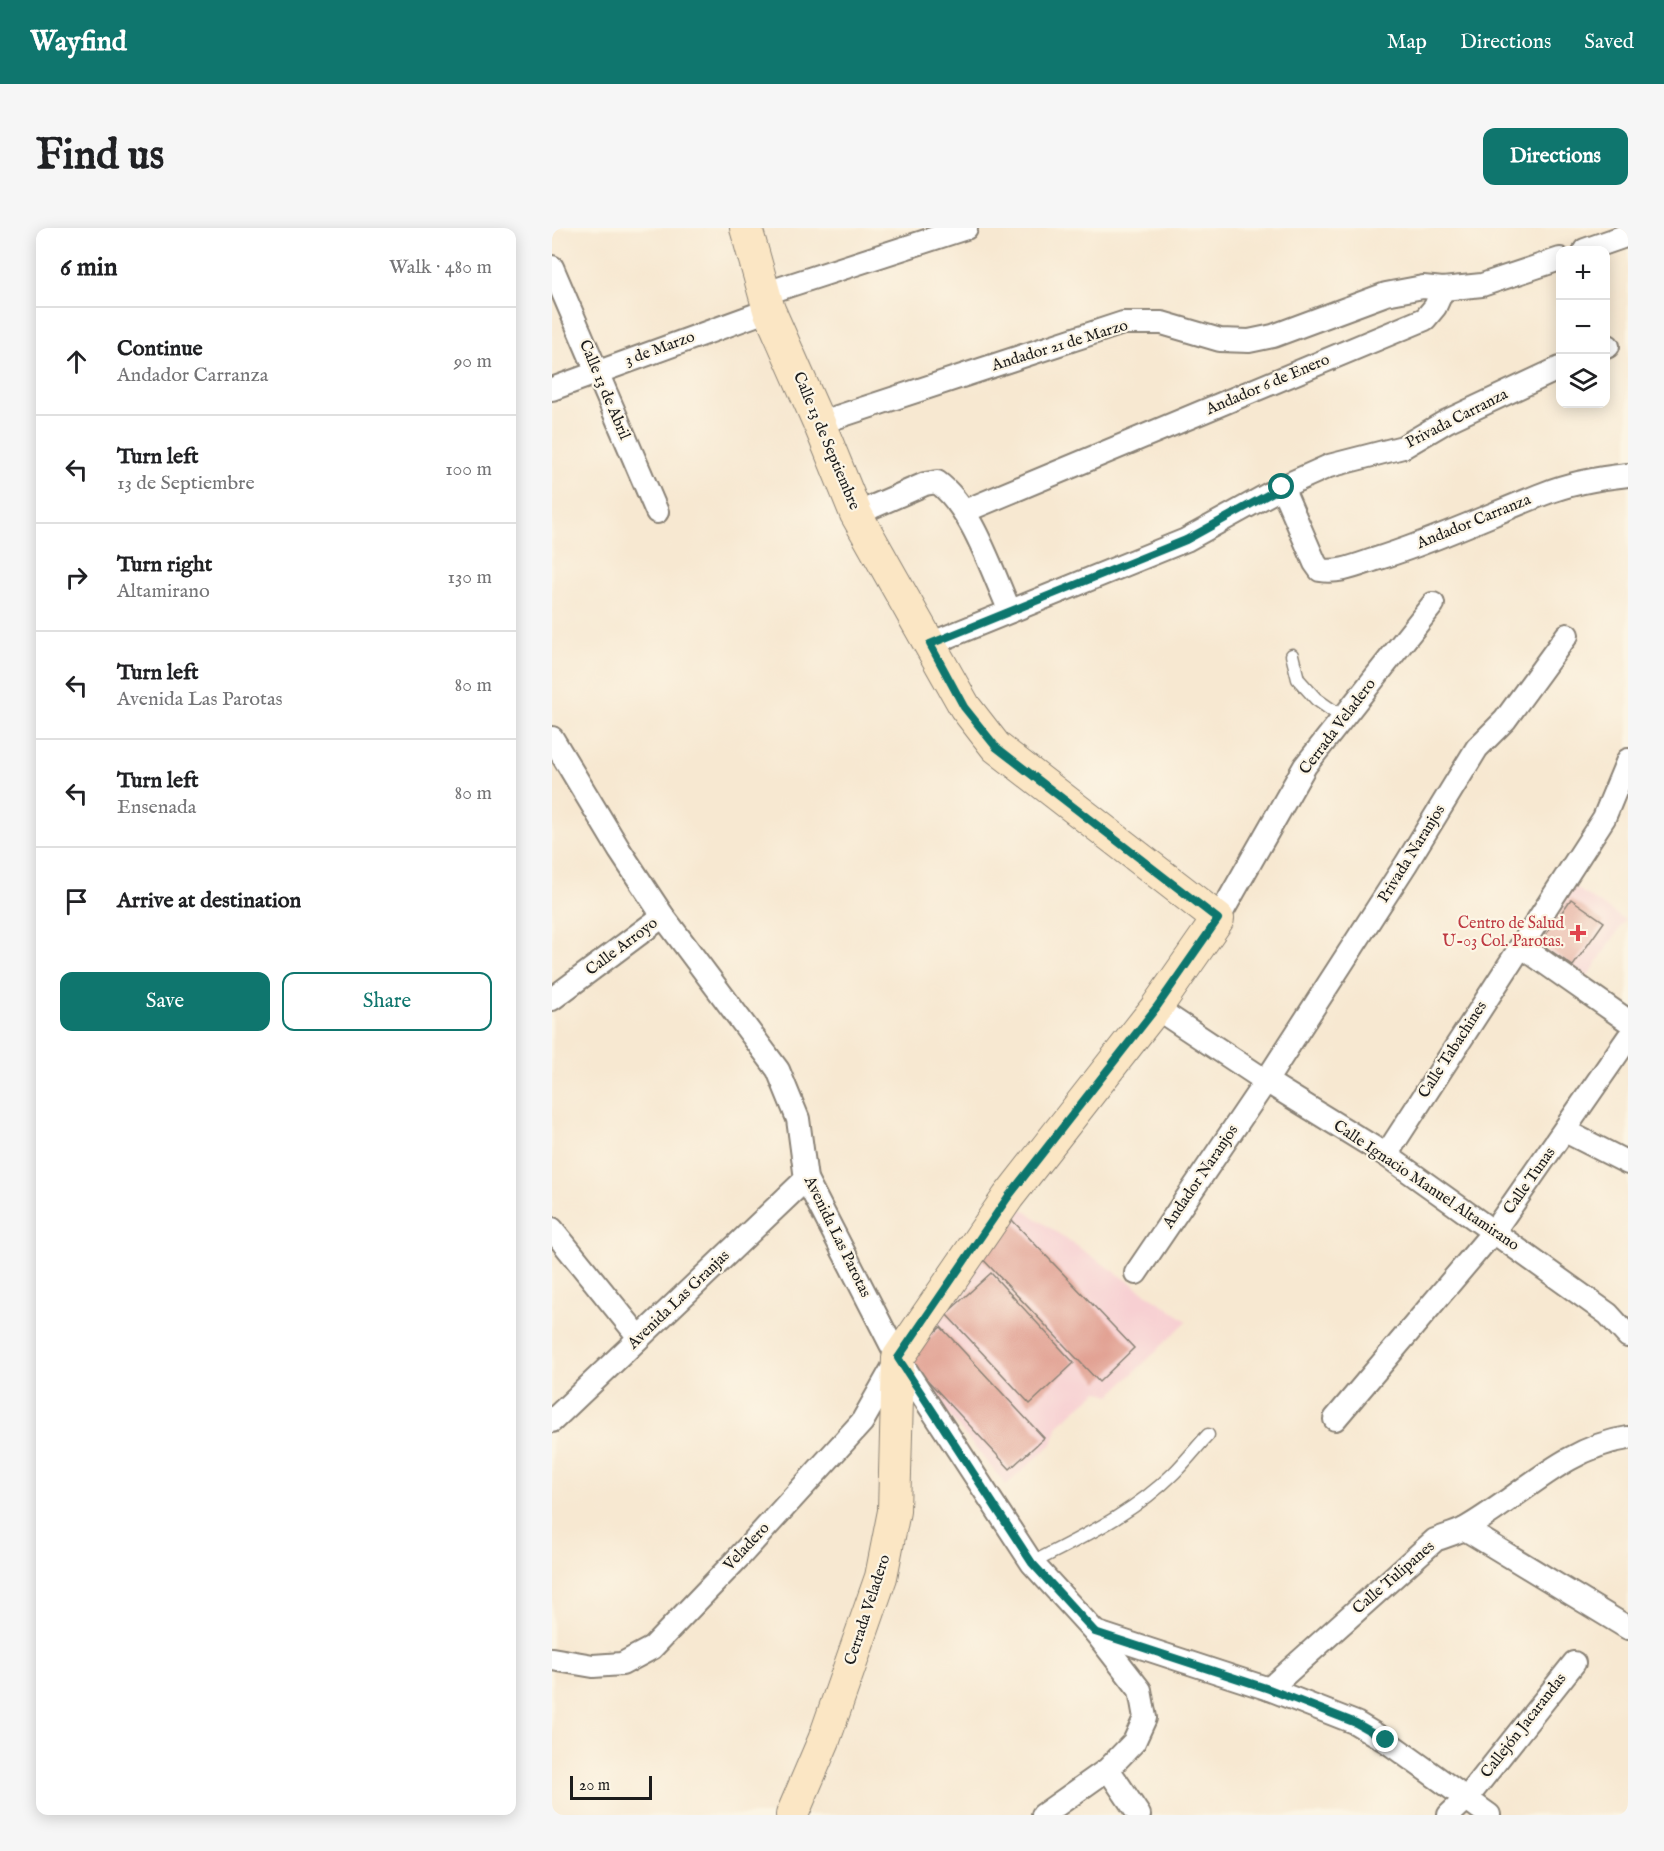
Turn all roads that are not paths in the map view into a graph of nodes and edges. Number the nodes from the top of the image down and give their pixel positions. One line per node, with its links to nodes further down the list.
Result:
1 (746, 228): 8 (street, Calle 13 de Septiembre)
2 (966, 228): 8 (street, 3 de Marzo)
3 (1628, 235): 4 (street)
4 (1596, 246)
5 (1556, 260): 7 (street)
6 (552, 267): 10 (street, Calle 13 de Abril)
7 (1443, 289): 12 (street, Andador 21 de Marzo); 15 (street, Andador 6 de Enero)
8 (766, 302): 10 (street, 3 de Marzo); 12 (street, Calle 13 de Septiembre)
9 (1556, 370): 14 (street, Privada Carranza)
10 (596, 372): 11 (street, 3 de Marzo); 16 (street, Calle 13 de Abril)
11 (552, 389)
12 (819, 423): 17 (street, Calle 13 de Septiembre)
13 (1628, 475): 14 (street, Andador Carranza)
14 (1282, 487): 19 (street)
15 (965, 511): 17 (street); 19 (street)
16 (657, 512)
17 (856, 514): 21 (street, Calle 13 de Septiembre)
18 (1433, 604): 23 (street, Cerrada Veladero)
19 (1010, 611): 21 (street)
20 (1567, 635): 33 (street, Privada Naranjos)
21 (930, 644): 27 (street, Calle 13 de Septiembre)
22 (1292, 655): 23 (lane)
23 (1343, 718): 27 (street, Cerrada Veladero)
24 (552, 738): 26 (street, Avenida Las Parotas)
25 (1628, 760): 28 (street, Calle Tabachines)
26 (661, 912): 29 (street, Calle Arroyo); 37 (street, Avenida Las Parotas)
27 (1218, 919): 30 (street)
28 (1521, 946): 31 (street); 35 (street, Calle Tabachines)
29 (552, 999)
30 (1156, 1008): 33 (street, Calle Ignacio Manuel Altamirano); 43 (street)
31 (1628, 1021)
32 (1628, 1038): 34 (street, Calle Tunas)
33 (1266, 1081): 35 (street, Calle Ignacio Manuel Altamirano); 40 (street, Andador Naranjos)
34 (1565, 1131): 36 (street); 39 (street, Calle Tunas)
35 (1386, 1155): 39 (street, Calle Ignacio Manuel Altamirano)
36 (1628, 1163)
37 (806, 1179): 42 (street, Avenida Las Granjas); 43 (street, Avenida Las Parotas)
38 (552, 1228): 42 (street)
39 (1494, 1231): 41 (street, Calle Ignacio Manuel Altamirano); 44 (street)
40 (1136, 1273)
41 (1628, 1336)
42 (639, 1338): 45 (street, Avenida Las Granjas)
43 (898, 1358): 49 (street, Avenida Las Parotas); 52 (street, Veladero); 57 (street, Cerrada Veladero)
44 (1335, 1419)
45 (552, 1422)
46 (1208, 1435): 49 (lane)
47 (1628, 1438): 48 (street, Calle Tulipanes)
48 (1465, 1529): 50 (street); 54 (street, Calle Tulipanes)
49 (1032, 1563): 51 (street, Avenida Las Parotas)
50 (1628, 1628)
51 (1095, 1632): 54 (street); 55 (street, Avenida Las Parotas)
52 (552, 1659)
53 (1574, 1663): 56 (street, Callejón Jacarandas)
54 (1269, 1689): 56 (street)
55 (1108, 1768): 58 (street, Avenida Las Parotas); 59 (street)
56 (1467, 1798): 60 (street, Callejón Jacarandas); 61 (street)
57 (792, 1815)
58 (1043, 1815)
59 (1139, 1815)
60 (1449, 1815)
61 (1489, 1815)

